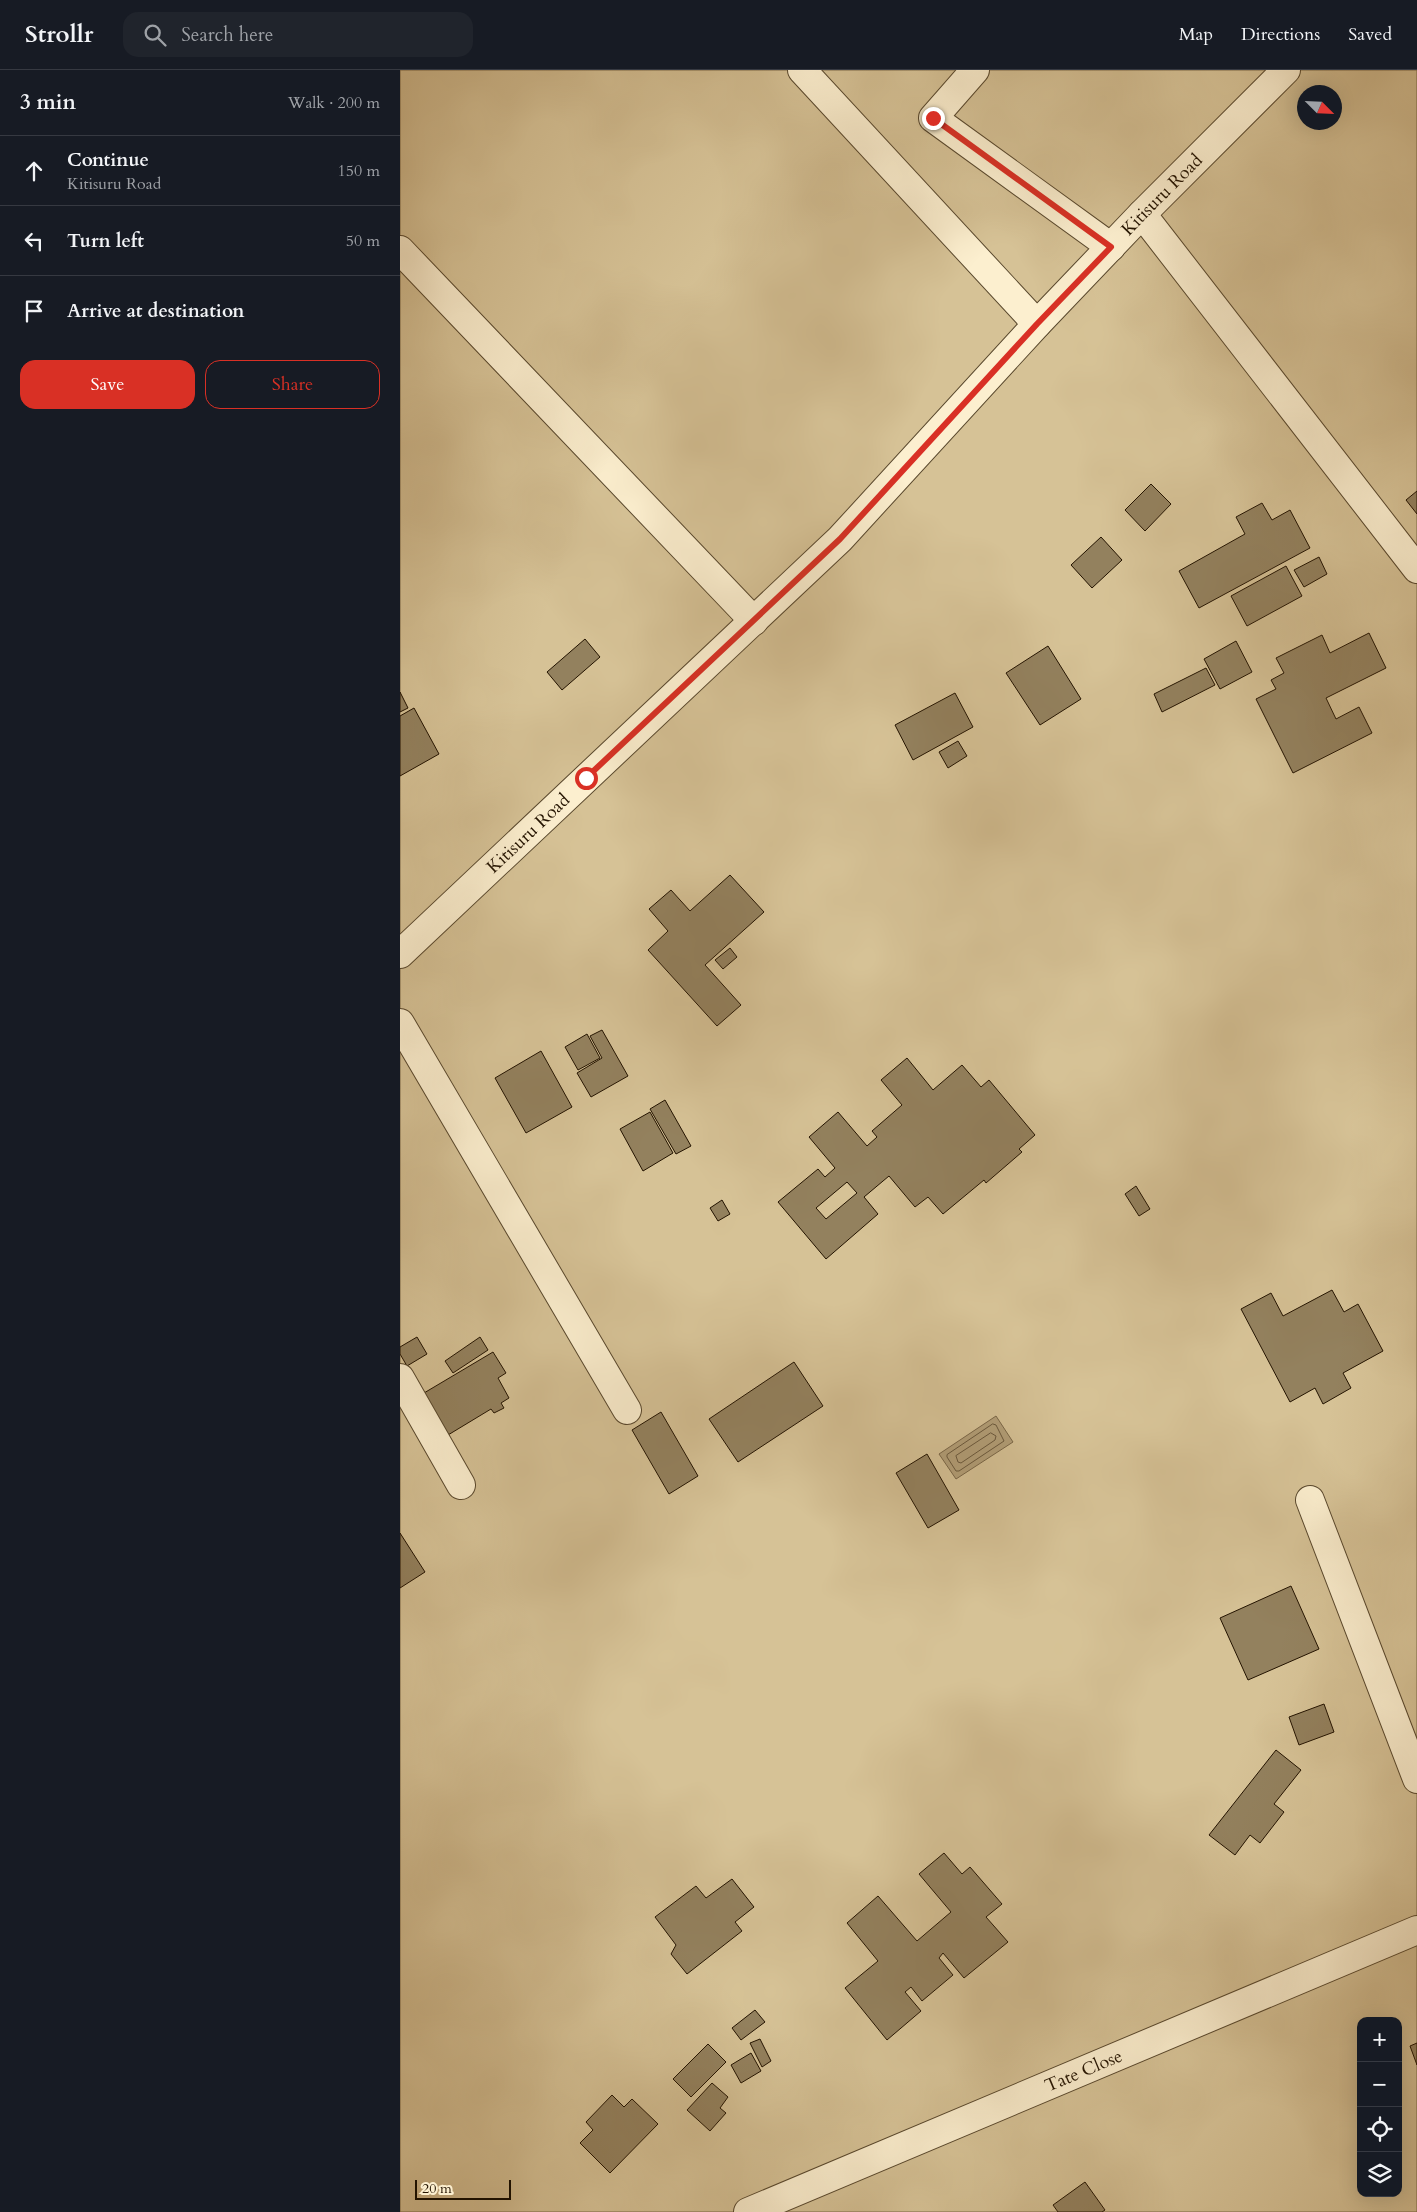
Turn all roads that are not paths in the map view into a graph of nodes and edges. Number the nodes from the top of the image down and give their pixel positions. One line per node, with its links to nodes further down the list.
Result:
1 (802, 70): 7 (street)
2 (975, 70): 5 (street)
3 (1286, 70): 4 (street, Kitisuru Road)
4 (1142, 214): 5 (street, Kitisuru Road); 8 (street)
5 (1111, 247): 7 (street, Kitisuru Road)
6 (400, 250): 9 (street)
7 (1037, 324): 9 (street, Kitisuru Road)
8 (1417, 569)
9 (754, 621): 10 (street, Kitisuru Road)
10 (400, 954)
11 (400, 1023): 13 (street)
12 (400, 1378): 14 (street)
13 (626, 1410)
14 (461, 1485)
15 (1310, 1500): 16 (street)
16 (1417, 1779)
17 (1417, 1930): 18 (street, Tate Close)
18 (748, 2212)

